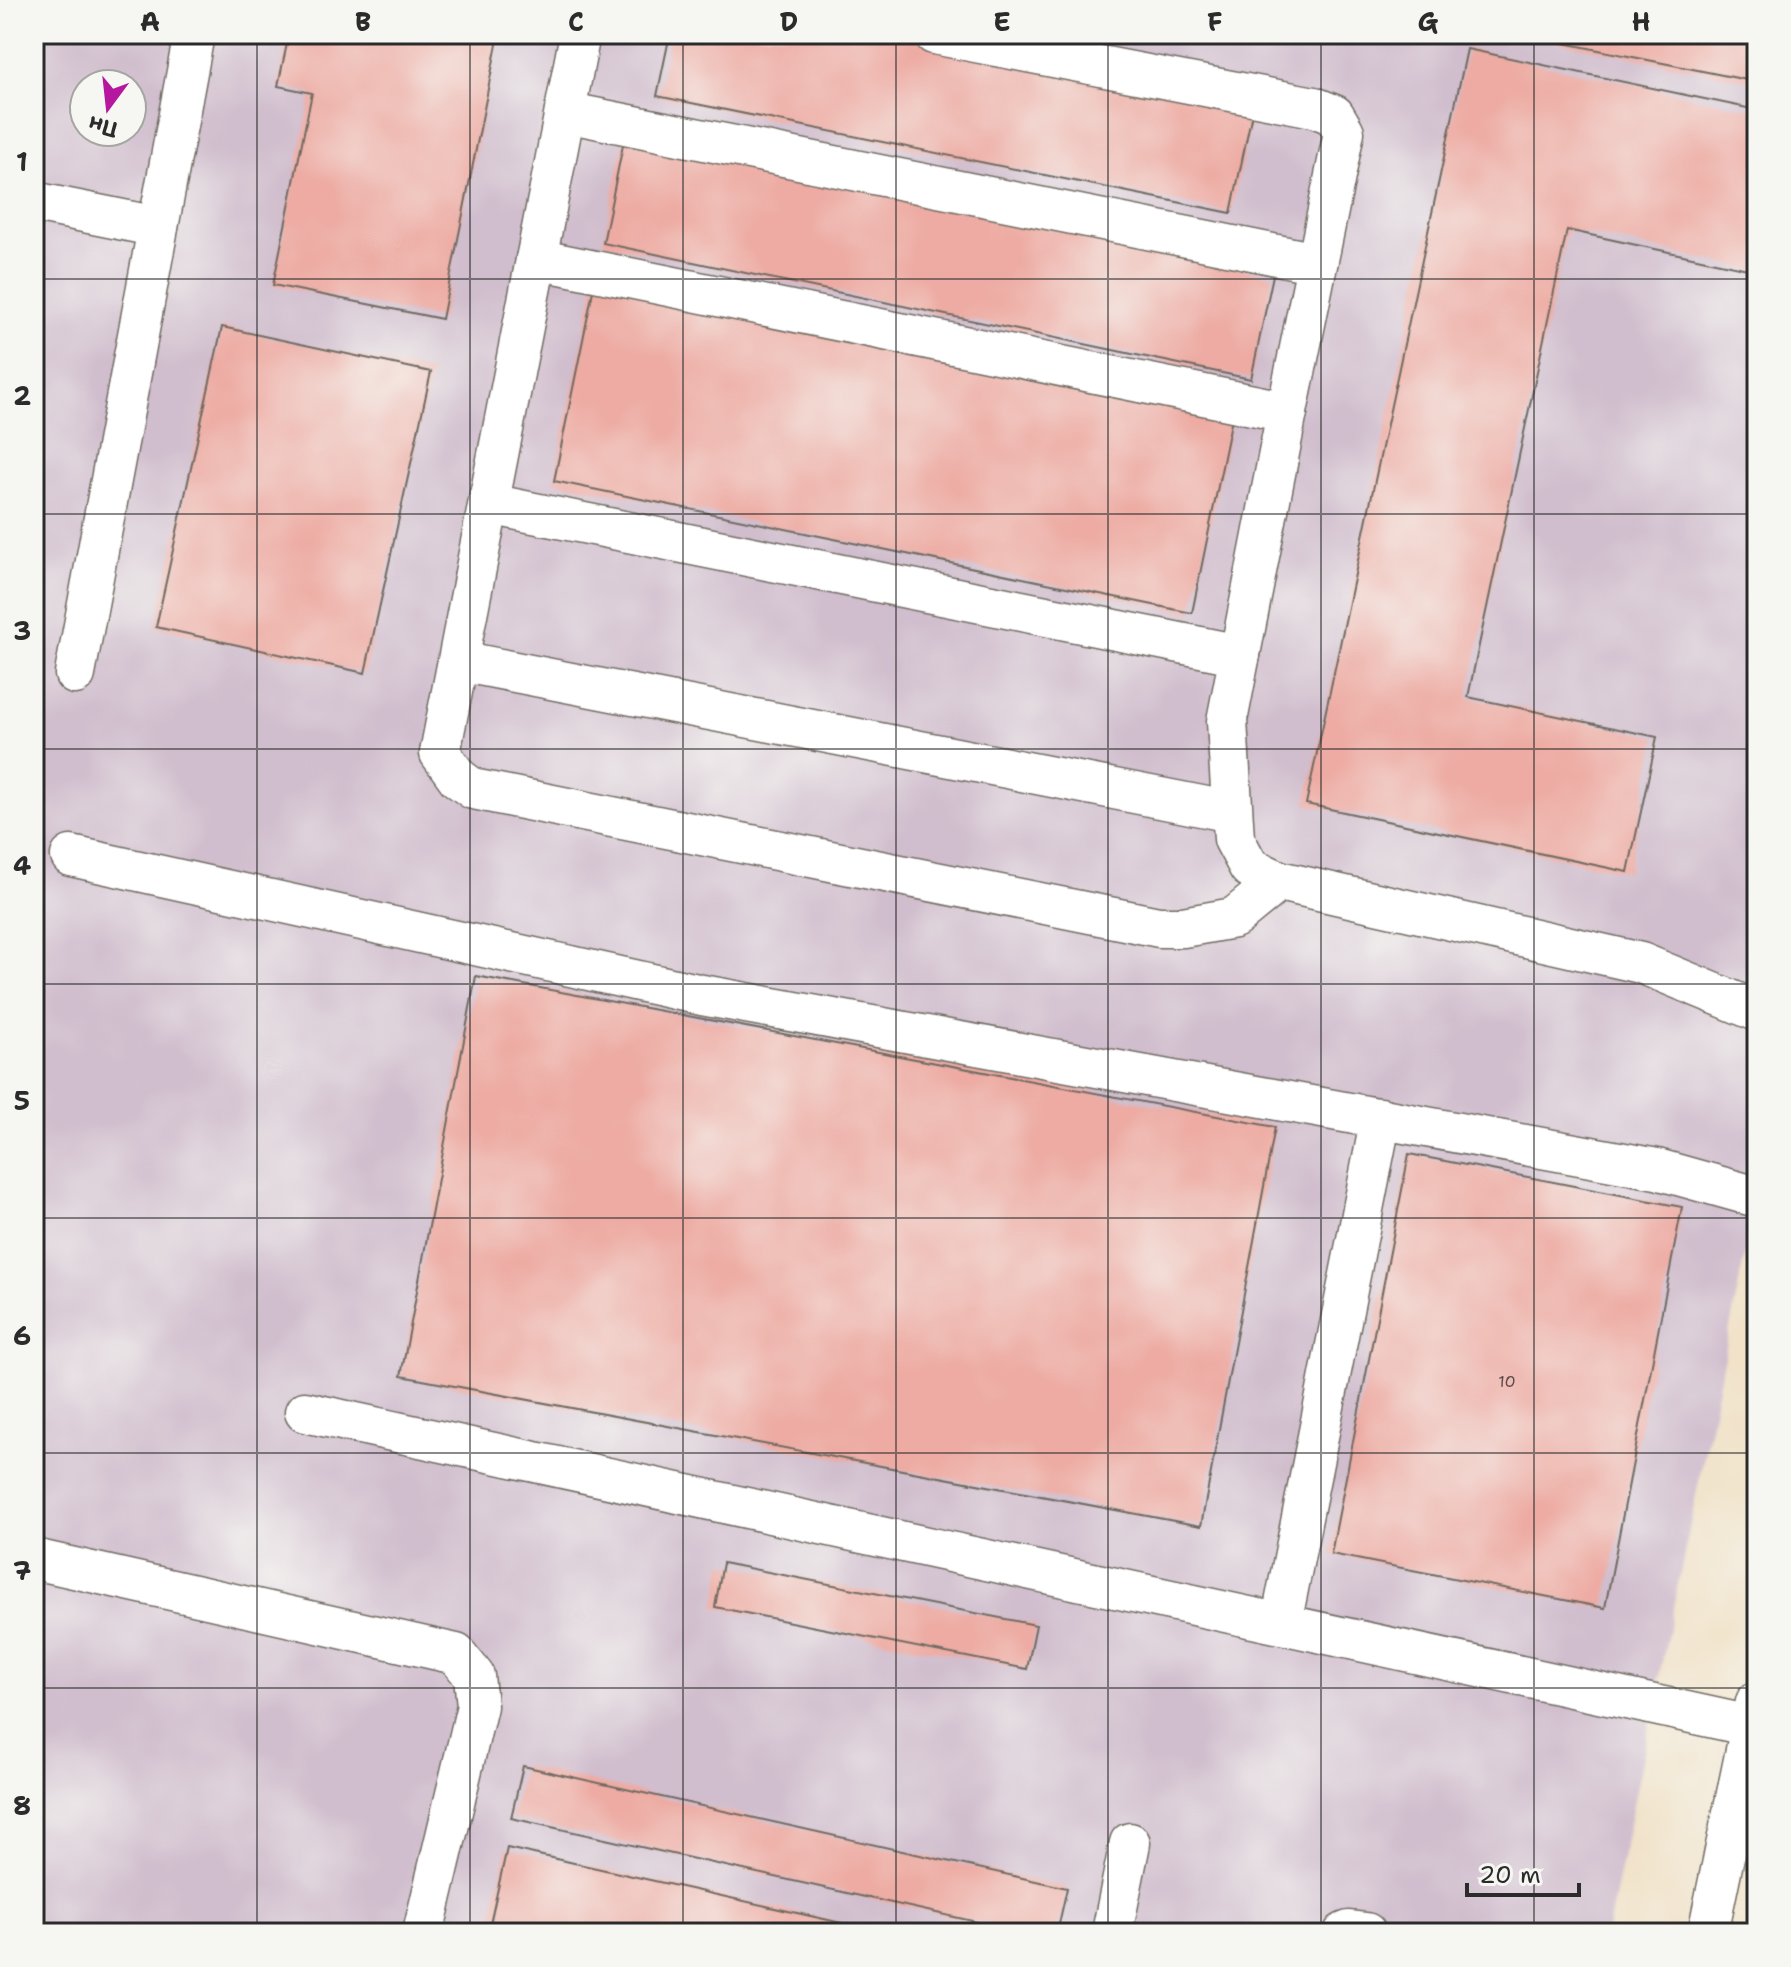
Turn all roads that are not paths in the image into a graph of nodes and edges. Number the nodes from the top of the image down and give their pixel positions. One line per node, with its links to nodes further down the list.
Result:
1 (194, 34): 6 (street)
2 (580, 34): 4 (street)
3 (934, 34): 8 (street)
4 (565, 112): 7 (street); 8 (street)
5 (34, 202): 6 (street)
6 (158, 227): 13 (street)
7 (536, 259): 9 (street); 10 (street)
8 (1317, 263): 9 (street)
9 (1287, 412): 11 (street)
10 (489, 504): 11 (street); 12 (street)
11 (1240, 655): 14 (street)
12 (459, 661): 14 (street); 16 (street)
13 (75, 674)
14 (1232, 812): 16 (street)
15 (71, 856): 18 (street)
16 (1279, 881): 17 (street)
17 (1757, 1011)
18 (1381, 1118): 19 (street); 22 (street)
19 (1757, 1197)
20 (305, 1412): 22 (street)
21 (34, 1559): 25 (street)
22 (1281, 1624): 23 (street)
23 (1754, 1713): 29 (street)
24 (1130, 1843): 26 (street)
25 (423, 1933)
26 (1112, 1933)
27 (1344, 1933): 28 (street)
28 (1366, 1933)
29 (1708, 1933)

